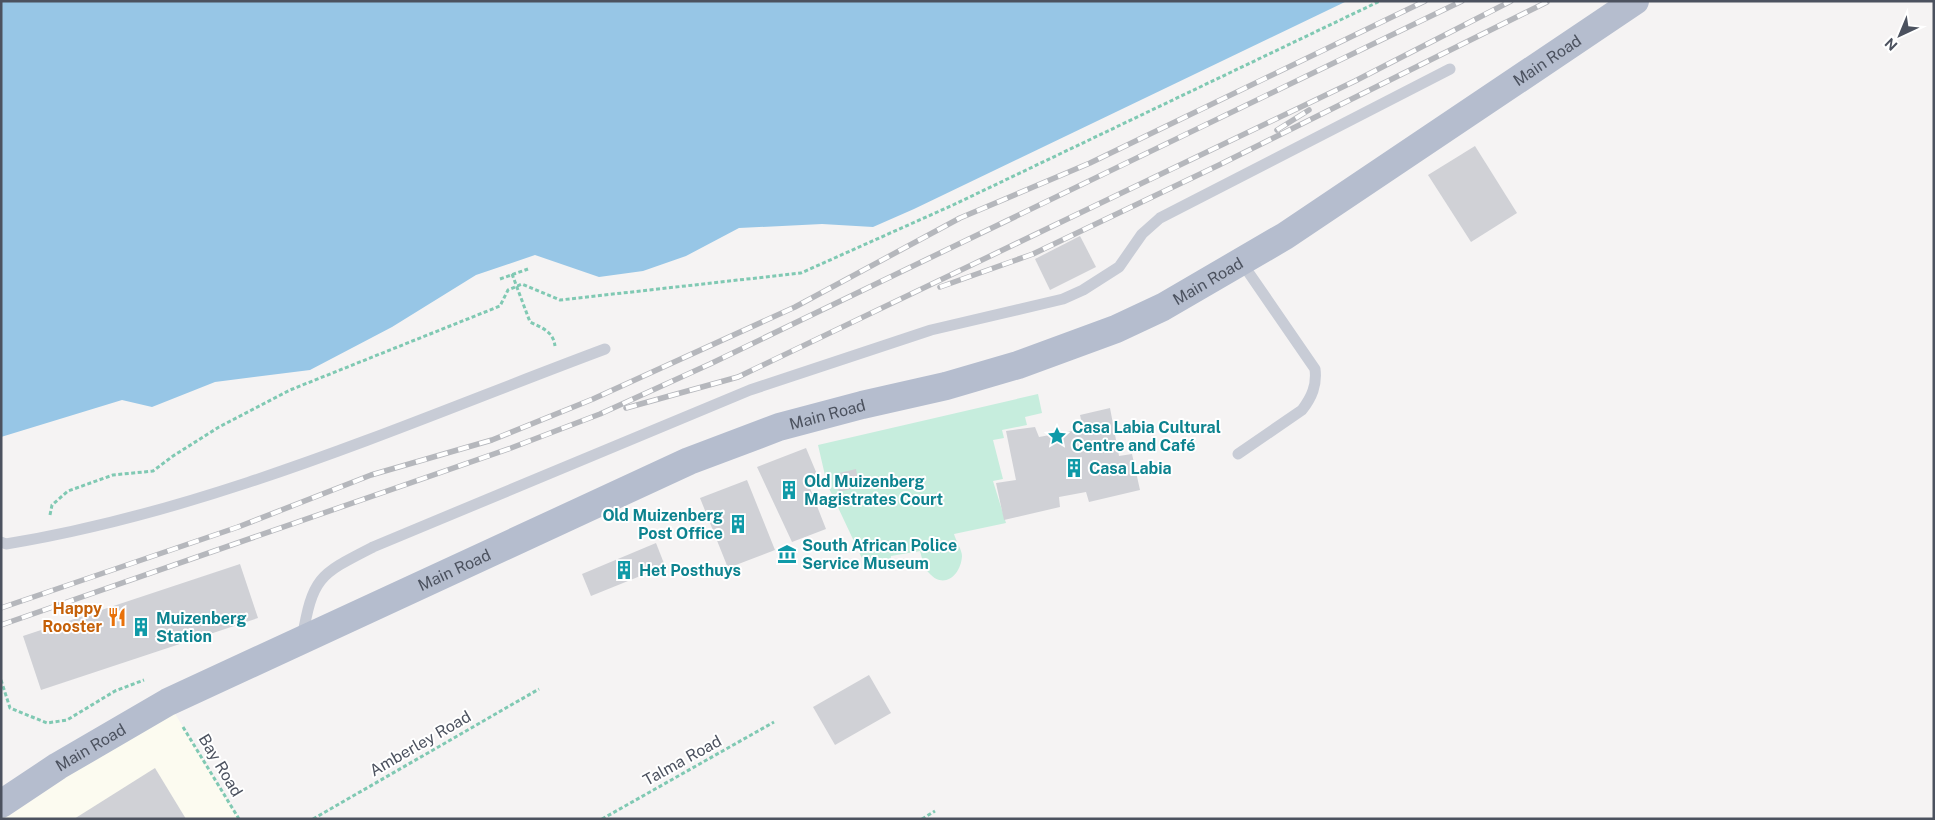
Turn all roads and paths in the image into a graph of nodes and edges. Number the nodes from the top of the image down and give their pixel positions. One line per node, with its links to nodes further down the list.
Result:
1 (1380, 1): 8 (path)
2 (1634, 1): 4 (main road, Main Road)
3 (1450, 69): 14 (lane)
4 (1242, 263): 11 (lane); 14 (main road, Main Road)
5 (528, 269): 6 (path)
6 (512, 274): 7 (path); 8 (path)
7 (500, 279)
8 (517, 286): 10 (path); 12 (path)
9 (605, 348): 10 (lane)
10 (558, 366): 12 (lane)
11 (1238, 454)
12 (44, 537): 13 (lane)
13 (1, 542)
14 (302, 641): 22 (main road, Main Road)
15 (149, 679): 18 (path)
16 (1, 680): 18 (path)
17 (539, 689): 25 (path, Amberley Road)
18 (115, 691): 19 (path)
19 (114, 696)
20 (774, 722): 26 (path, Talma Road)
21 (181, 724): 24 (path, Bay Road)
22 (1, 803)
23 (935, 811): 27 (path)
24 (239, 819)
25 (313, 819)
26 (602, 819)
27 (922, 819)

